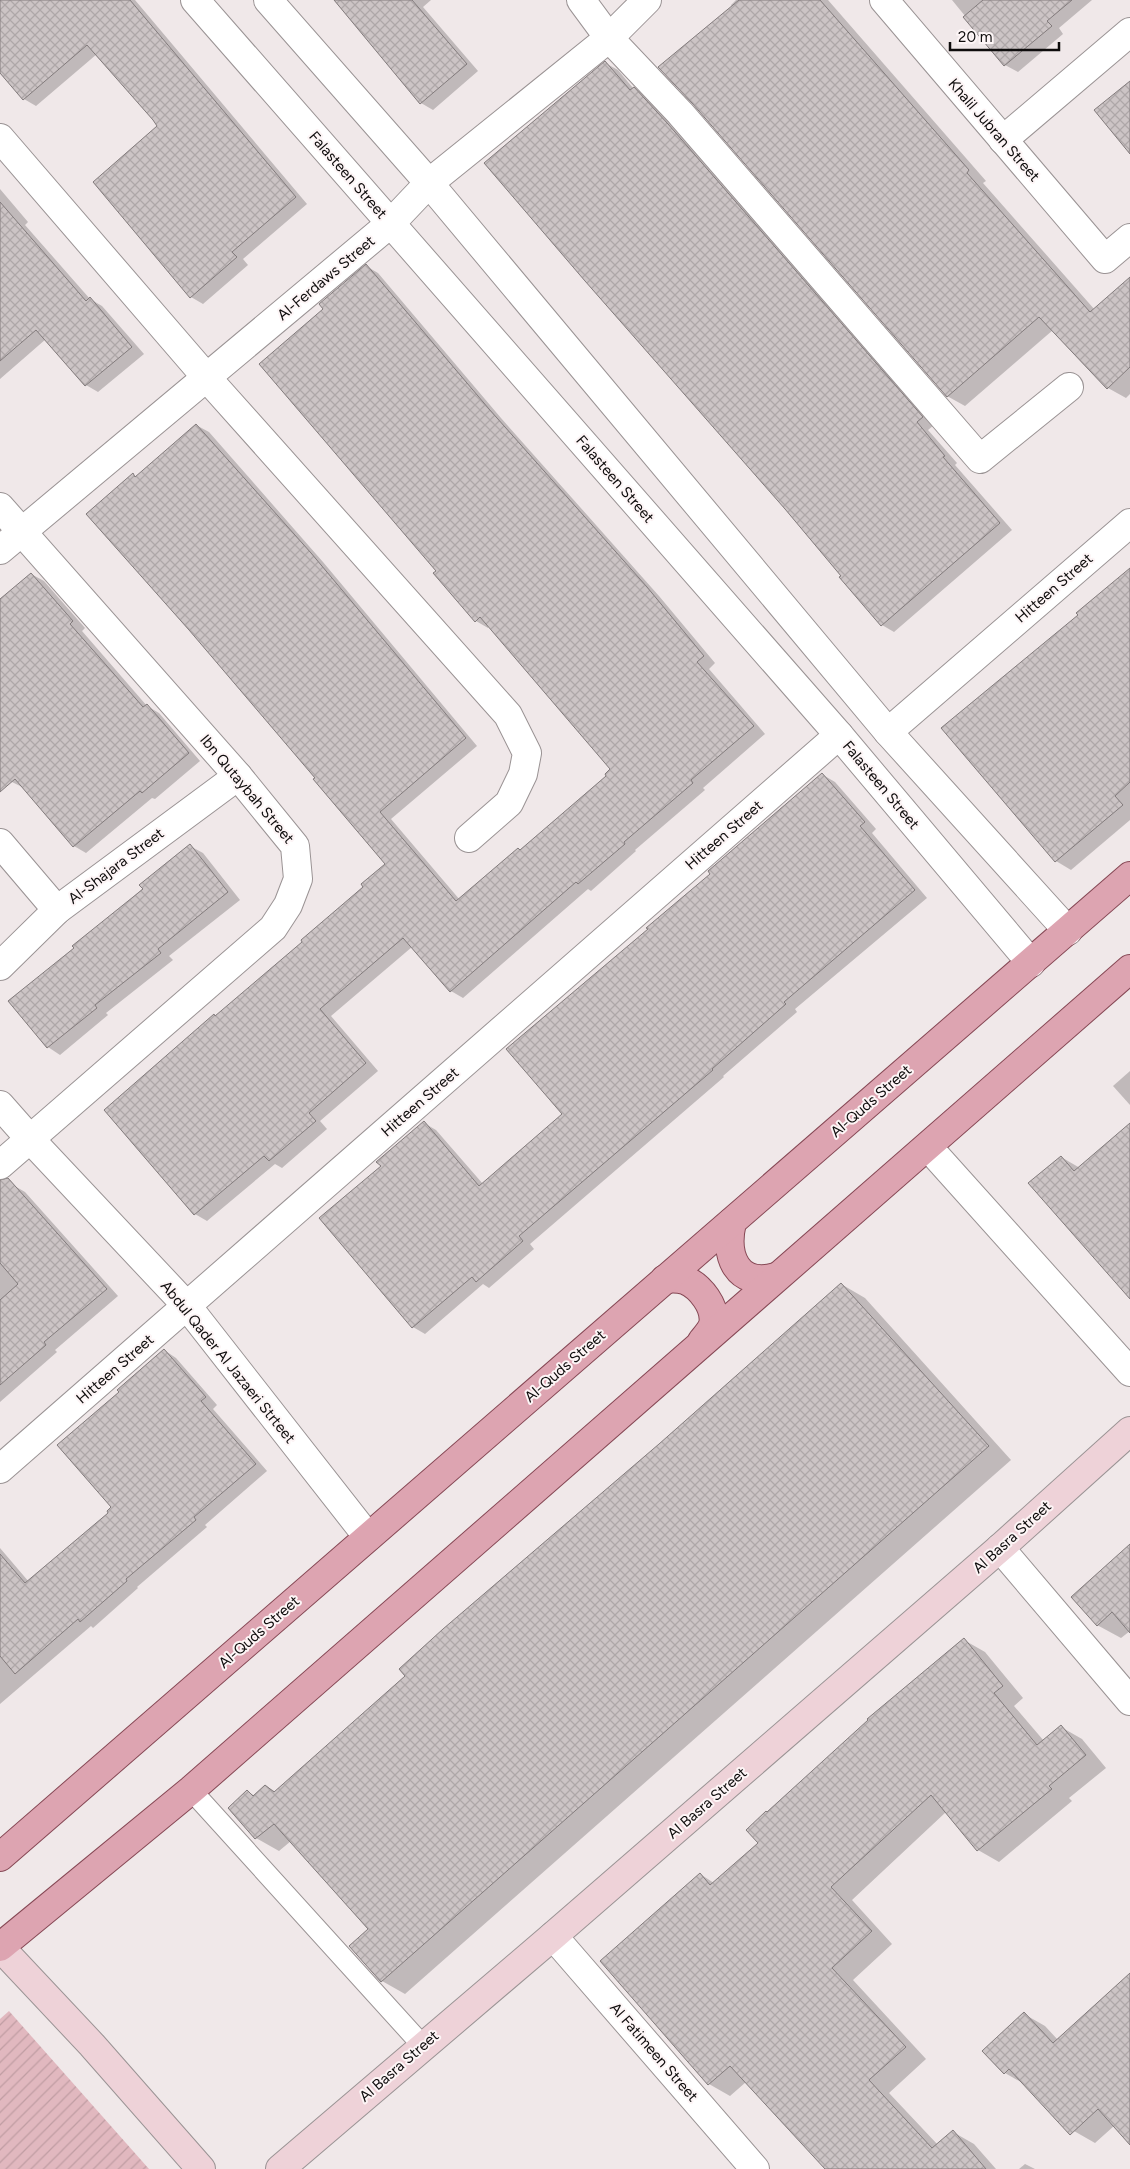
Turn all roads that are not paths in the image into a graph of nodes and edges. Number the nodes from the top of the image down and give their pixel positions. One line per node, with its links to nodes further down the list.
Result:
1 (195, 0): 11 (street, Falasteen Street)
2 (268, 0): 10 (street)
3 (581, 0): 7 (street)
4 (647, 0): 7 (street, Al-Ferdaws Street)
5 (884, 0): 9 (street, Khalil Jubran Street)
6 (1130, 32): 9 (street)
7 (609, 38): 10 (street, Al-Ferdaws Street); 14 (street)
8 (0, 138): 13 (street)
9 (1003, 140): 12 (street, Khalil Jubran Street)
10 (430, 183): 11 (street, Al-Ferdaws Street); 19 (street)
11 (391, 223): 13 (street, Al-Ferdaws Street); 20 (street, Falasteen Street)
12 (1130, 238)
13 (208, 378): 17 (street, Al-Ferdaws Street); 22 (street)
14 (1070, 387)
15 (0, 507): 17 (street, Ibn Qutaybah Street)
16 (1130, 523): 19 (street, Hitteen Street)
17 (21, 531): 18 (street, Al-Ferdaws Street); 21 (street, Ibn Qutaybah Street)
18 (0, 550)
19 (888, 732): 26 (street)
20 (839, 735): 27 (street, Falasteen Street); 37 (street, Hitteen Street)
21 (238, 776): 25 (street, Al-Shajara Street); 31 (street, Ibn Qutaybah Street)
22 (469, 838)
23 (0, 843): 25 (street)
24 (1130, 876): 26 (main road, Al-Quds Street)
25 (57, 910): 28 (street, Al-Shajara Street)
26 (1068, 931): 27 (main road, Al-Quds Street)
27 (1031, 963): 34 (main road, Al-Quds Street)
28 (0, 966)
29 (1130, 969): 32 (main road)
30 (0, 1105): 31 (street, Abdul Qader Al Jazaeri Strteet)
31 (30, 1139): 33 (street, Ibn Qutaybah Street); 37 (street, Abdul Qader Al Jazaeri Strteet)
32 (928, 1147): 35 (main road); 39 (street)
33 (0, 1166)
34 (732, 1222): 35 (main road); 36 (main road, Al-Quds Street)
35 (776, 1277): 38 (main road)
36 (665, 1279): 38 (main road); 42 (main road, Al-Quds Street)
37 (187, 1306): 41 (street, Hitteen Street); 42 (street, Abdul Qader Al Jazaeri Strteet)
38 (701, 1342): 45 (main road)
39 (1130, 1372)
40 (1130, 1431): 43 (main road, Al Basra Street)
41 (0, 1469)
42 (368, 1537): 46 (main road, Al-Quds Street)
43 (1000, 1548): 44 (street); 47 (main road, Al Basra Street)
44 (1130, 1701)
45 (191, 1790): 48 (main road); 49 (lane)
46 (0, 1857)
47 (553, 1936): 49 (main road, Al Basra Street); 52 (street, Al Fatimeen Street)
48 (0, 1947): 50 (main road)
49 (423, 2046): 51 (main road, Al Basra Street)
50 (201, 2169)
51 (280, 2169)
52 (755, 2169)

